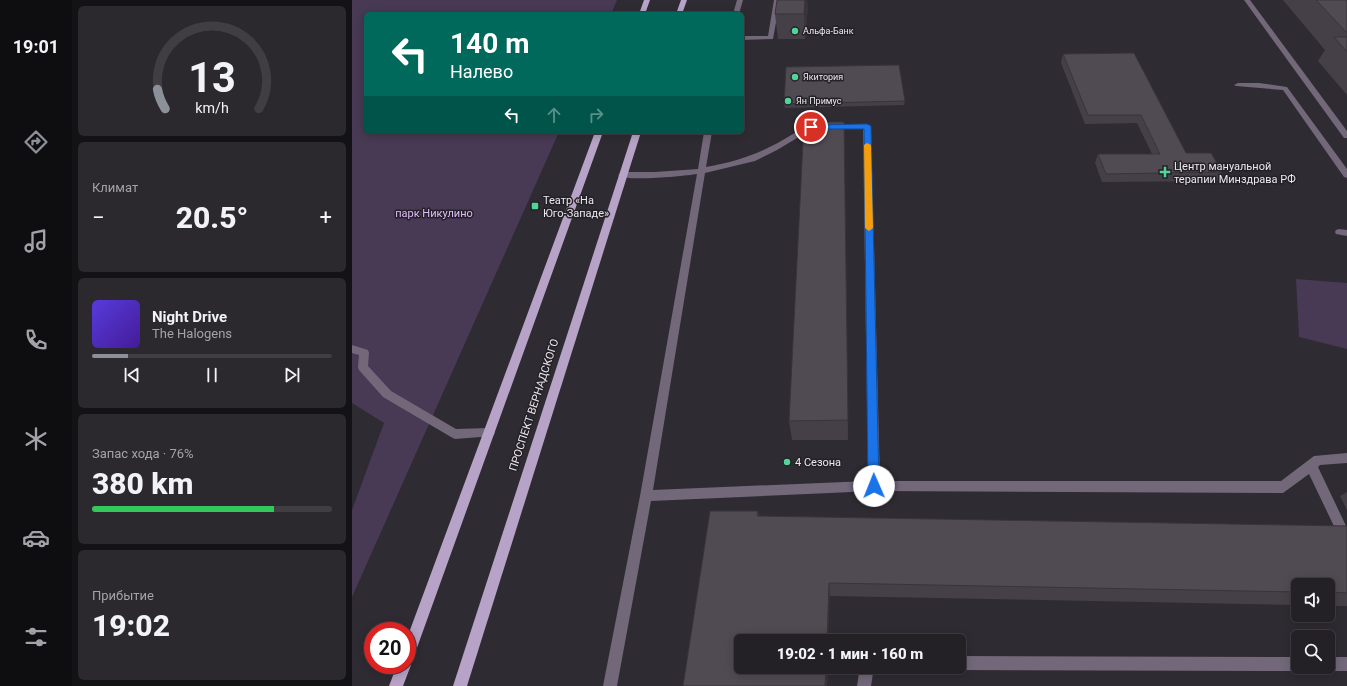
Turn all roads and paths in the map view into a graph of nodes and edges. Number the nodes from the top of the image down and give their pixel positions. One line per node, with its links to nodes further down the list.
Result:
1 (647, 0): 6 (main road)
2 (684, 0): 7 (main road)
3 (740, 0): 8 (lane)
4 (777, 0): 9 (lane)
5 (1247, 0): 14 (lane)
6 (643, 12)
7 (680, 12)
8 (737, 12)
9 (744, 38)
10 (1238, 85): 17 (lane)
11 (598, 134): 19 (main road)
12 (636, 134): 16 (main road, ПРОСПЕКТ ВЕРНАДСКОГО)
13 (708, 134): 15 (lane)
14 (1347, 136)
15 (701, 170): 16 (lane); 22 (lane); 23 (lane)
16 (622, 175): 33 (main road, ПРОСПЕКТ ВЕРНАДСКОГО)
17 (1347, 175)
18 (352, 348): 19 (lane)
19 (489, 433): 25 (main road)
20 (1347, 458): 21 (lane)
21 (1312, 465): 22 (lane); 24 (lane)
22 (874, 486): 23 (lane)
23 (646, 496): 34 (lane)
24 (1347, 541)
25 (416, 632)
26 (966, 663): 27 (lane)
27 (1291, 664)
28 (1335, 664): 29 (lane)
29 (1347, 664)
30 (401, 674): 32 (main road)
31 (866, 674): 35 (lane)
32 (396, 686)
33 (460, 686)
34 (610, 686)
35 (864, 686)

